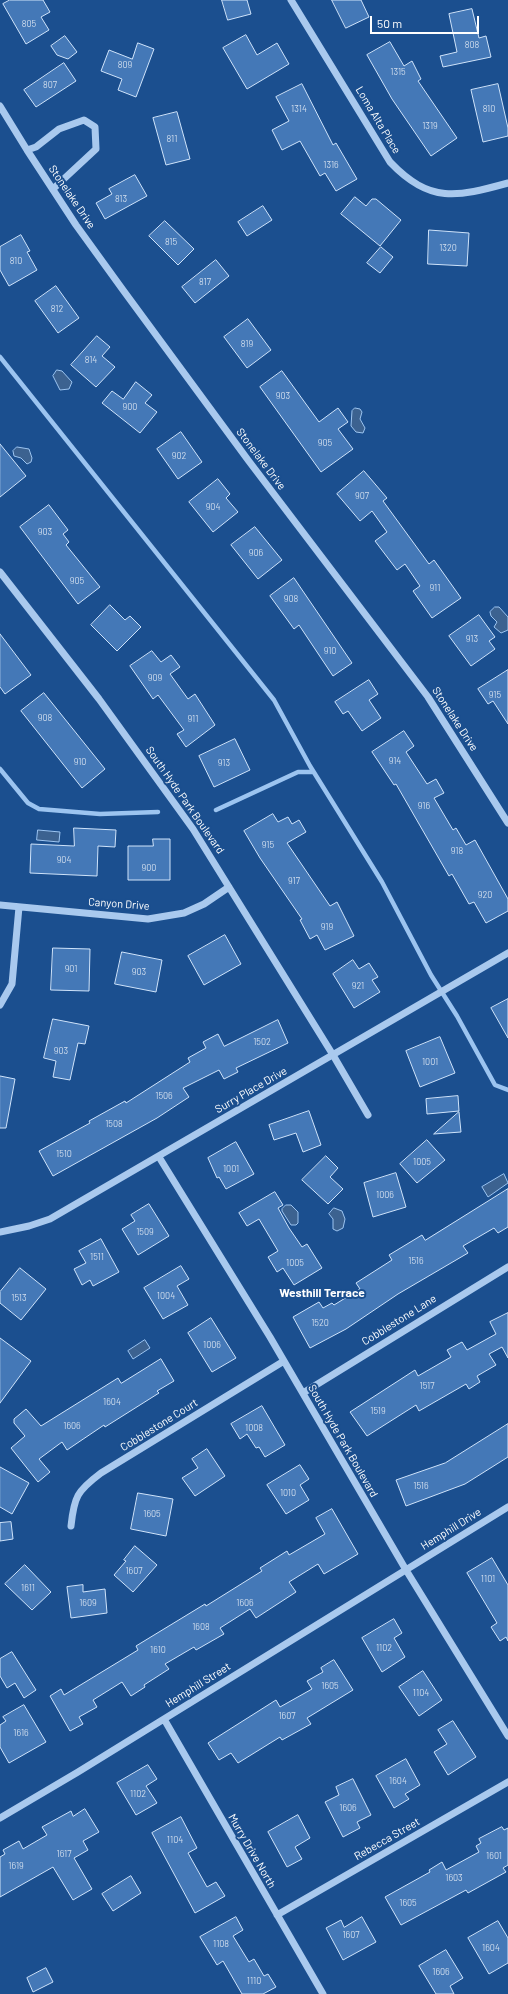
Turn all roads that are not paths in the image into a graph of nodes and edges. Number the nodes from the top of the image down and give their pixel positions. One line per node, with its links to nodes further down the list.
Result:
1 (291, 0): 4 (street, Loma Alta Place)
2 (0, 106): 3 (street, Stonelake Drive)
3 (27, 150): 5 (street, Stonelake Drive); 5 (street)
4 (508, 183)
5 (53, 189): 7 (street, Stonelake Drive)
6 (0, 572): 8 (street, South Hyde Park Boulevard)
7 (508, 823)
8 (230, 887): 10 (street, Canyon Drive); 13 (street, South Hyde Park Boulevard)
9 (0, 905): 10 (street, Canyon Drive)
10 (19, 907): 12 (street)
11 (508, 953): 13 (street, Surry Place Drive)
12 (0, 1005)
13 (333, 1055): 14 (street, South Hyde Park Boulevard); 15 (street, Surry Place Drive)
14 (368, 1115)
15 (159, 1157): 16 (street, Surry Place Drive); 18 (street, South Hyde Park Boulevard)
16 (0, 1232)
17 (508, 1266): 19 (street, Cobblestone Lane)
18 (284, 1361): 19 (street, South Hyde Park Boulevard); 21 (street, Cobblestone Court)
19 (302, 1393): 22 (street, South Hyde Park Boulevard)
20 (508, 1507): 22 (street, Hemphill Drive)
21 (71, 1526)
22 (406, 1570): 23 (street, Hemphill Street); 24 (street, South Hyde Park Boulevard)
23 (164, 1719): 26 (street, Hemphill Street); 27 (street, Murry Drive North)
24 (508, 1736)
25 (508, 1782): 27 (street, Rebecca Street)
26 (0, 1818)
27 (277, 1915): 28 (street, Murry Drive North)
28 (323, 1994)

